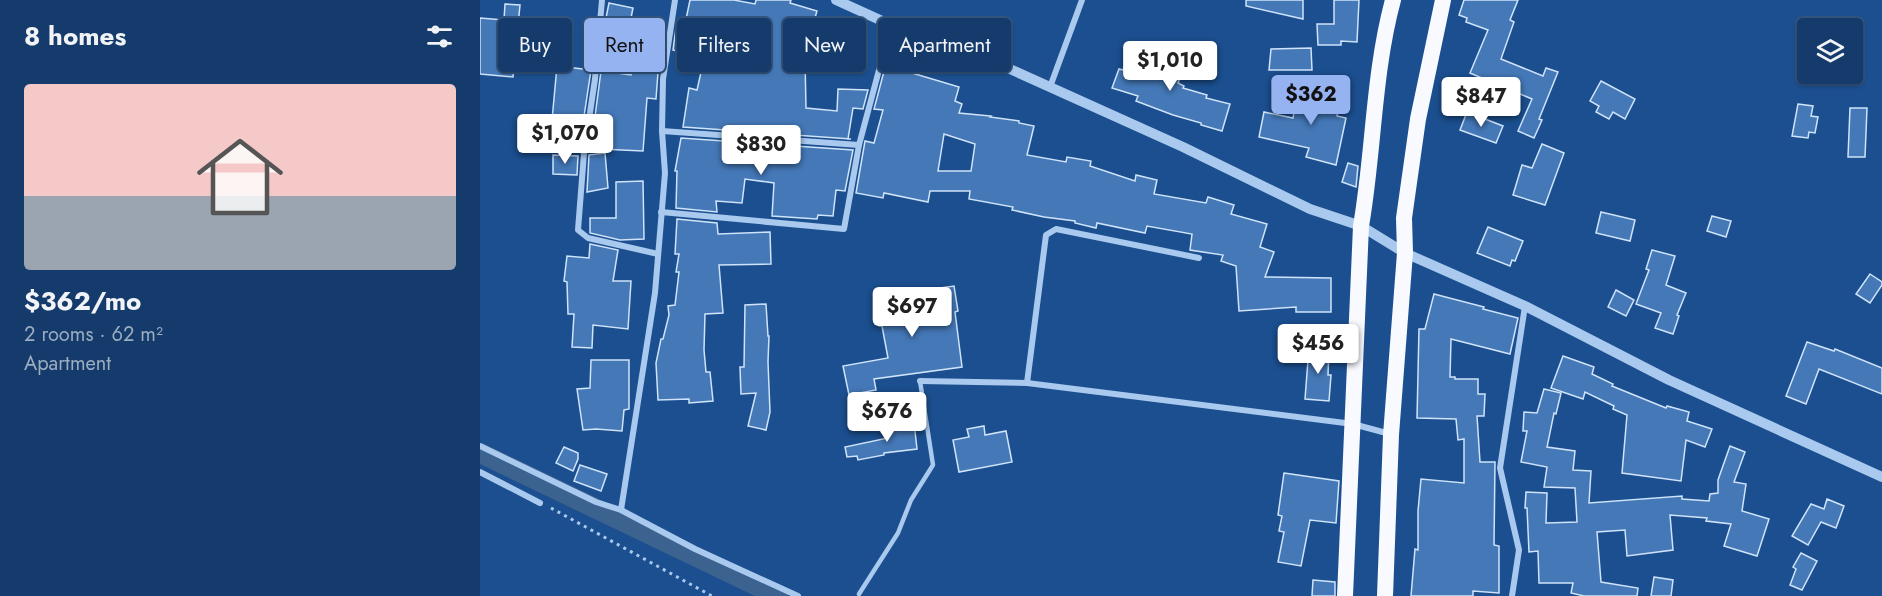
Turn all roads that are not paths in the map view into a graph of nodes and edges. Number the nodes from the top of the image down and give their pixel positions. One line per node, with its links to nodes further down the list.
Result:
1 (602, 0): 16 (street)
2 (675, 0): 11 (street)
3 (836, 0): 7 (street)
4 (1082, 0): 10 (street)
5 (1393, 0): 14 (highway)
6 (1443, 0): 15 (highway)
7 (878, 19)
8 (1011, 70): 10 (street)
9 (878, 72): 12 (street)
10 (1050, 88): 14 (street)
11 (662, 131): 12 (street); 13 (street)
12 (859, 145): 13 (street)
13 (661, 212): 16 (street)
14 (1360, 226): 15 (street); 21 (highway)
15 (1405, 253): 18 (street); 22 (highway)
16 (658, 254): 27 (street)
17 (1199, 258): 20 (street)
18 (1525, 306): 25 (street); 32 (street)
19 (920, 381): 20 (street); 28 (lane)
20 (1027, 383): 21 (street)
21 (1353, 424): 22 (street); 30 (highway)
22 (1391, 435): 31 (highway)
23 (480, 446): 27 (street)
24 (480, 472): 26 (street)
25 (1882, 477)
26 (540, 502)
27 (621, 510): 29 (street)
28 (859, 594)
29 (798, 596)
30 (1345, 596)
31 (1385, 596)
32 (1512, 596)

